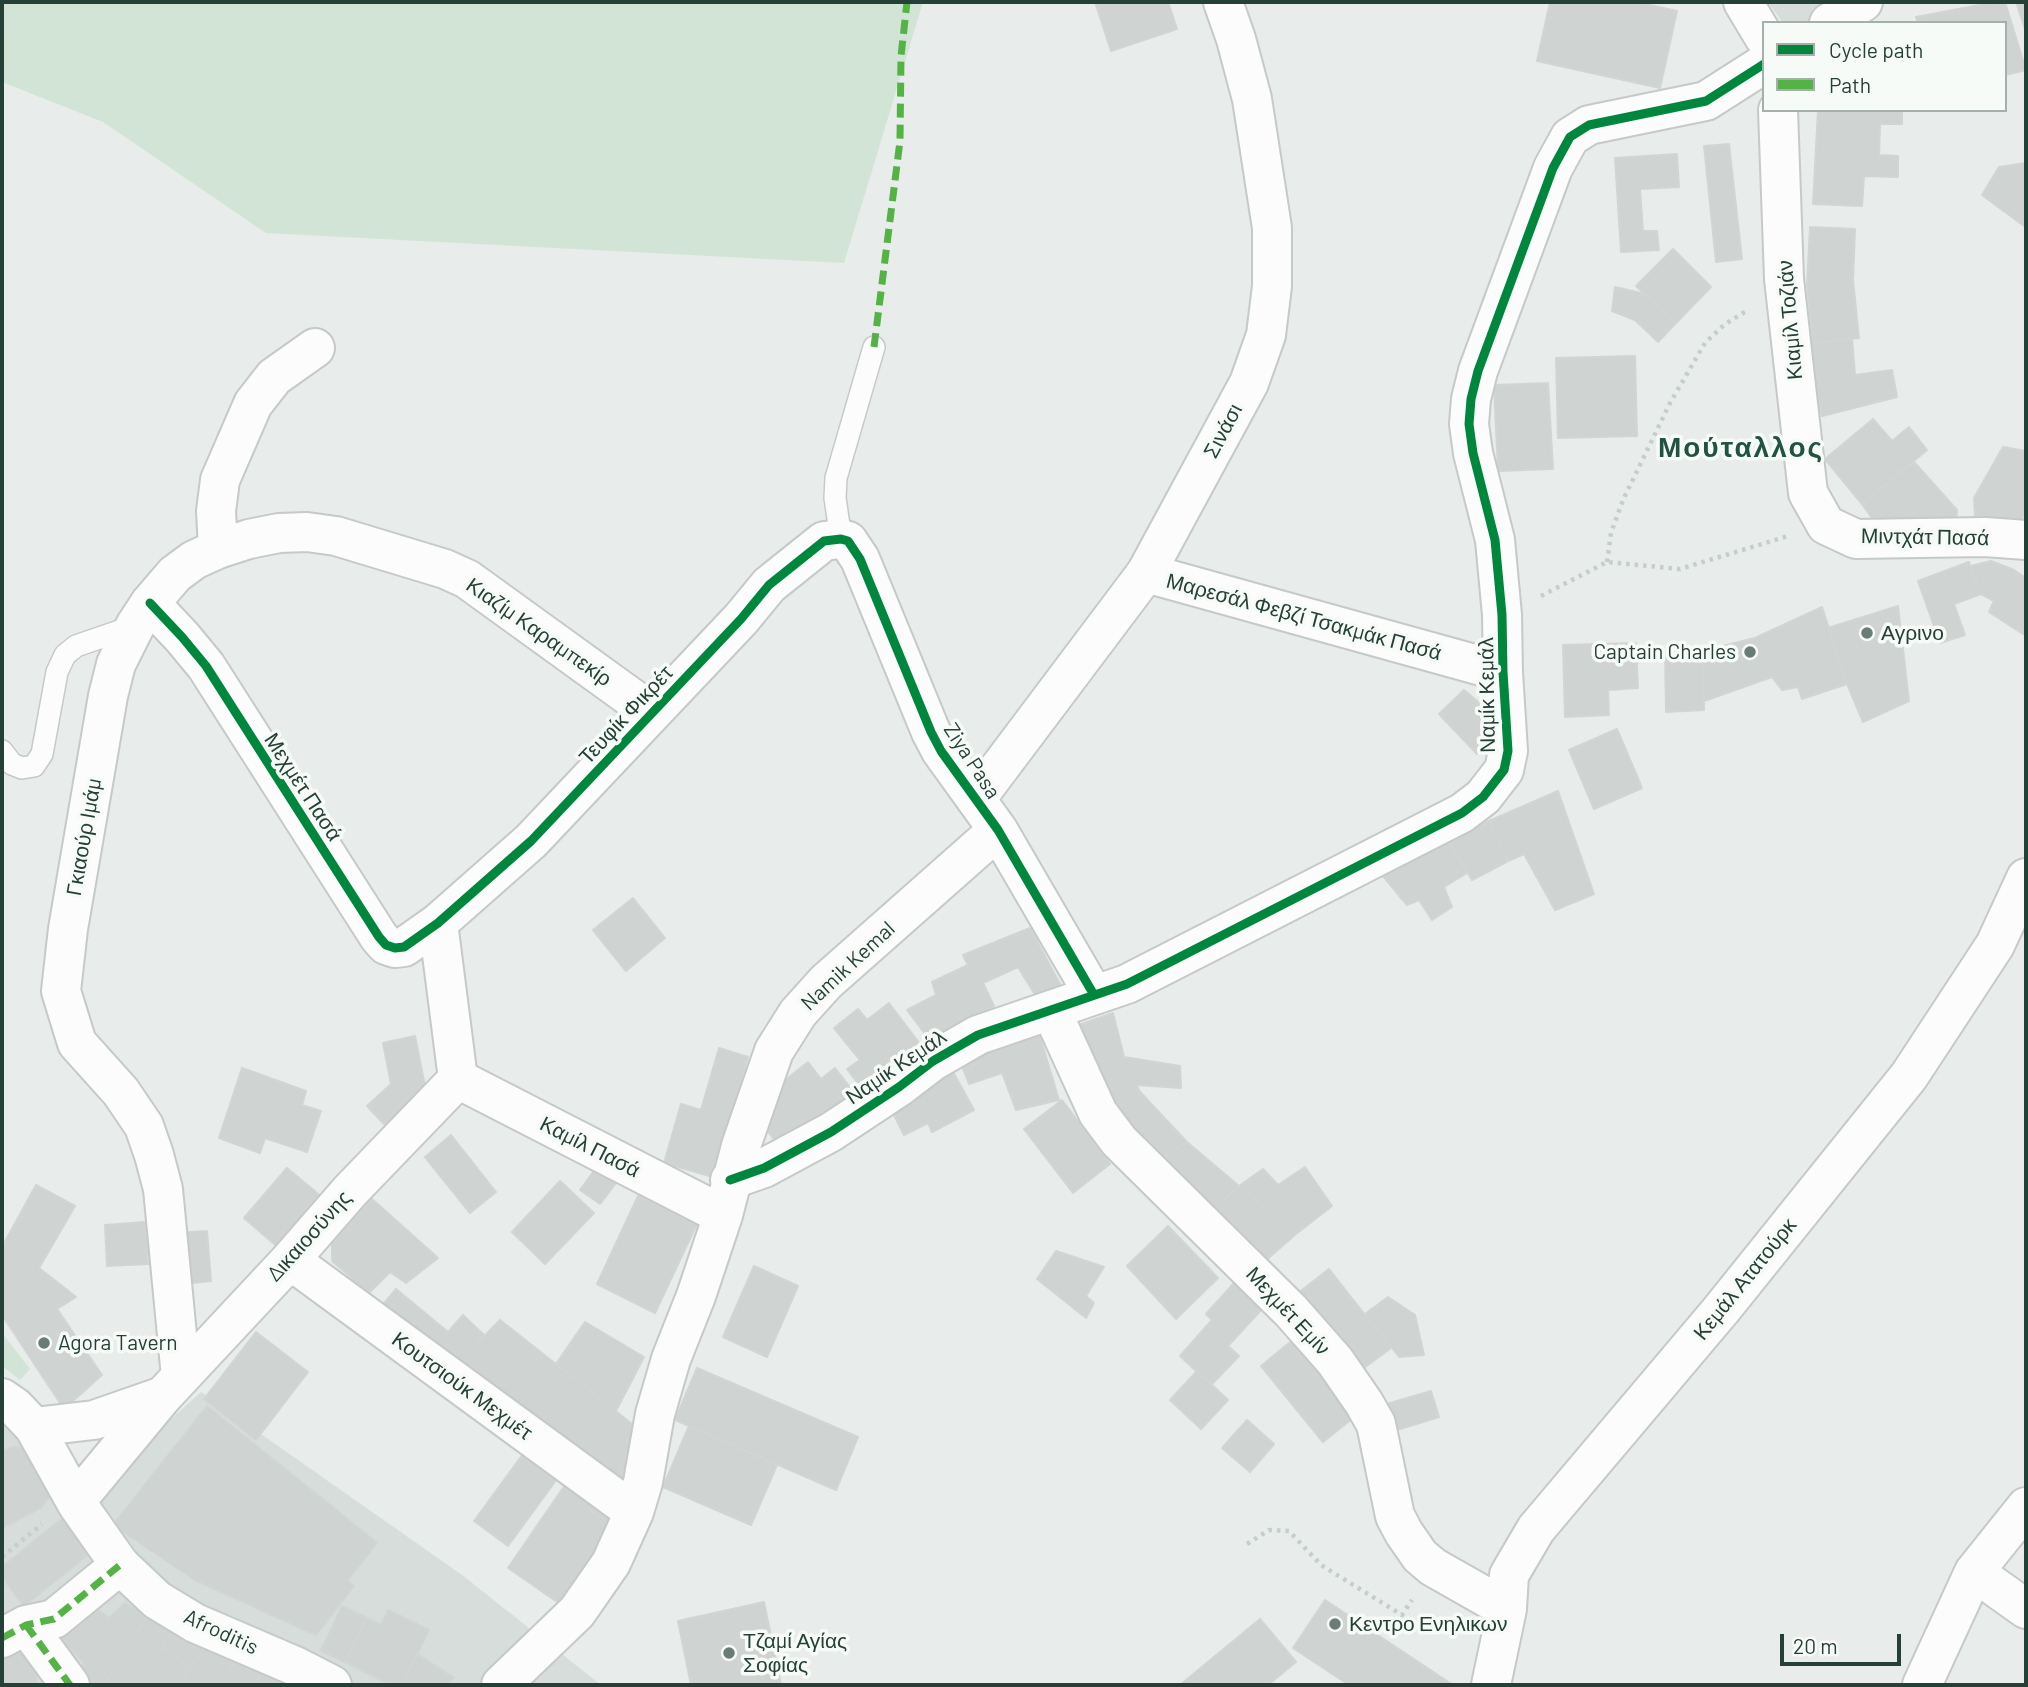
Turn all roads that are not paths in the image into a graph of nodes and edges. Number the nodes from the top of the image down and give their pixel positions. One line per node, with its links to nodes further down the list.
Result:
1 (1223, 2): 14 (street, Σινάσι)
2 (1743, 2): 5 (street)
3 (1863, 2): 4 (street)
4 (1832, 21)
5 (1762, 34)
6 (1762, 65): 16 (street, Ναμίκ Κεμάλ)
7 (1778, 112): 10 (street, Κιαμίλ Τοζιάν)
8 (874, 347): 11 (lane)
9 (315, 348): 13 (street)
10 (1826, 525): 12 (street, Μιντχάτ Πασά)
11 (841, 539): 17 (street, Τευφίκ Φικρέτ); 19 (street, Ziya Pasa)
12 (2026, 540)
13 (218, 549): 15 (street, Γκιαούρ Ιμάμ); 17 (street, Κιαζίμ Καραμπεκίρ)
14 (1146, 573): 16 (street, Μαρεσάλ Φεβζί Τσακμάκ Πασά); 19 (street, Σινάσι)
15 (142, 615): 18 (lane); 22 (street, Μεχμέτ Πασά); 28 (street, Γκιαούρ Ιμάμ)
16 (1503, 672): 23 (street, Ναμίκ Κεμάλ)
17 (651, 712): 22 (street, Τευφίκ Φικρέτ)
18 (2, 751)
19 (976, 799): 20 (street, Ziya Pasa)
20 (998, 830): 23 (street, Ziya Pasa); 26 (street, Namik Kemal)
21 (2026, 878): 36 (street, Κεμάλ Ατατούρκ)
22 (438, 923): 25 (street)
23 (1094, 995): 24 (street, Ναμίκ Κεμάλ)
24 (1051, 1010): 26 (street, Ναμίκ Κεμάλ); 36 (street, Μεχμέτ Εμίν)
25 (457, 1079): 26 (street, Καμίλ Πασά); 27 (street, Δικαιοσύνης)
26 (727, 1198): 33 (street)
27 (290, 1261): 28 (street, Δικαιοσύνης); 33 (street, Κουτσιούκ Μεχμέτ)
28 (172, 1386): 30 (street, Δικαιοσύνης); 31 (street, Δικαιοσύνης)
29 (2, 1398): 30 (street, Afroditis)
30 (34, 1427): 31 (street, Afroditis)
31 (77, 1503): 34 (street, Afroditis)
32 (2026, 1507): 35 (street)
33 (634, 1512): 41 (street)
34 (120, 1565): 38 (street); 40 (street, Afroditis)
35 (1974, 1572): 37 (street); 43 (street)
36 (1507, 1609): 42 (street, Κεμάλ Ατατούρκ)
37 (2026, 1609)
38 (14, 1631): 39 (street)
39 (70, 1685)
40 (332, 1685)
41 (502, 1685)
42 (1491, 1685)
43 (1922, 1685)

